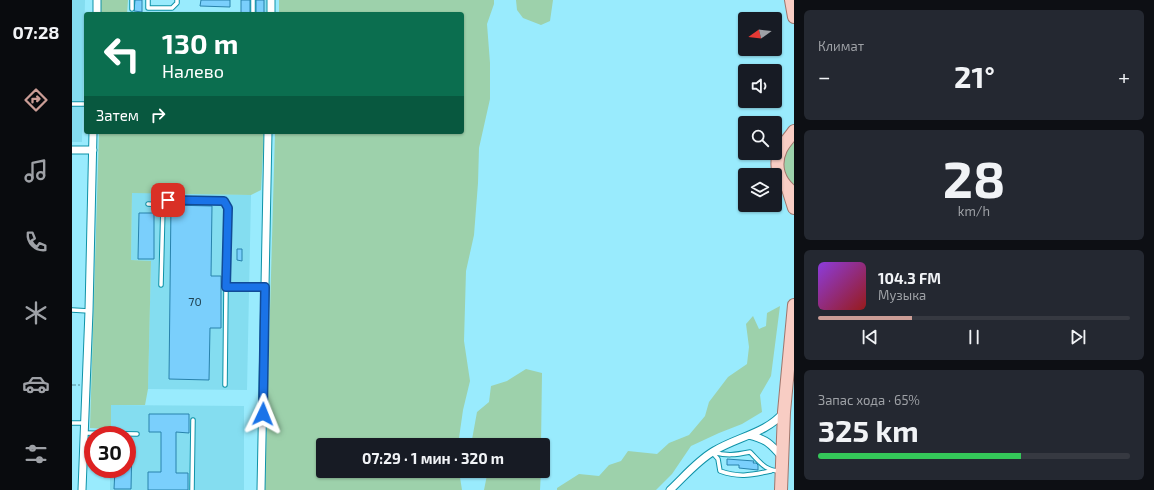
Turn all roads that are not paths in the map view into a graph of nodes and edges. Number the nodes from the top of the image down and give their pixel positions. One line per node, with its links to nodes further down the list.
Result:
1 (97, 0): 9 (street)
2 (132, 0): 8 (lane)
3 (148, 0): 4 (lane)
4 (177, 0)
5 (253, 0): 10 (lane)
6 (271, 0): 11 (street)
7 (791, 0): 12 (main road)
8 (132, 9)
9 (96, 12)
10 (253, 12)
11 (271, 12)
12 (794, 18)
13 (72, 104): 14 (lane)
14 (84, 104)
15 (93, 134): 19 (street)
16 (268, 134): 26 (street)
17 (792, 136): 20 (main road)
18 (72, 150): 19 (street)
19 (93, 150): 29 (street)
20 (791, 191): 23 (main road)
21 (148, 204): 22 (lane)
22 (163, 205): 24 (lane); 25 (lane)
23 (794, 208)
24 (161, 285)
25 (226, 287): 26 (lane); 30 (lane)
26 (265, 287): 42 (street)
27 (794, 305): 31 (main road)
28 (72, 310): 29 (lane)
29 (89, 311): 34 (street)
30 (225, 385)
31 (784, 412): 36 (street); 38 (main road)
32 (193, 420): 41 (lane)
33 (72, 423): 34 (lane)
34 (84, 423)
35 (84, 433): 40 (street)
36 (749, 435): 37 (street); 38 (street)
37 (712, 452): 39 (lane); 39 (lane); 43 (street)
38 (782, 457): 39 (main road)
39 (776, 471): 44 (main road)
40 (82, 490)
41 (192, 490)
42 (261, 490)
43 (670, 490)
44 (781, 490)

